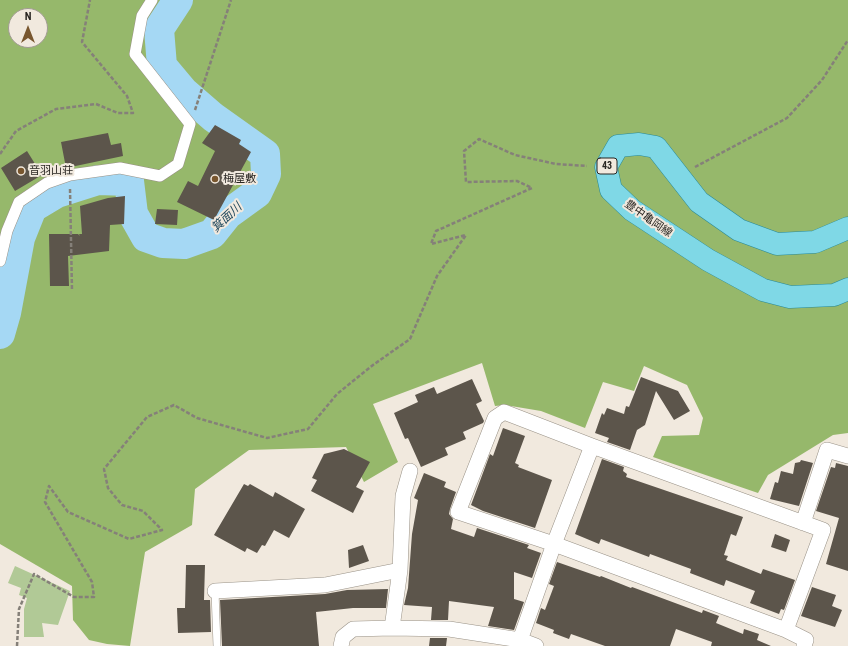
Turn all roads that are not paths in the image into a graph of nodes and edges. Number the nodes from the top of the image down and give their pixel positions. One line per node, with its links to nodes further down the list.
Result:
1 (152, 0): 3 (street)
2 (848, 228): 4 (main road, 豊中亀岡線 / 43)
3 (0, 262)
4 (848, 289)
5 (592, 446): 8 (street); 9 (street); 9 (street)
6 (848, 456): 8 (street)
7 (410, 471): 10 (street)
8 (803, 523): 13 (street)
9 (554, 544): 13 (street); 14 (street)
10 (400, 570): 11 (street); 12 (street)
11 (215, 590): 15 (lane)
12 (392, 628): 14 (street); 16 (street)
13 (786, 630): 18 (street)
14 (519, 643): 17 (street)
15 (217, 646)
16 (341, 646)
17 (536, 646)
18 (804, 646)

